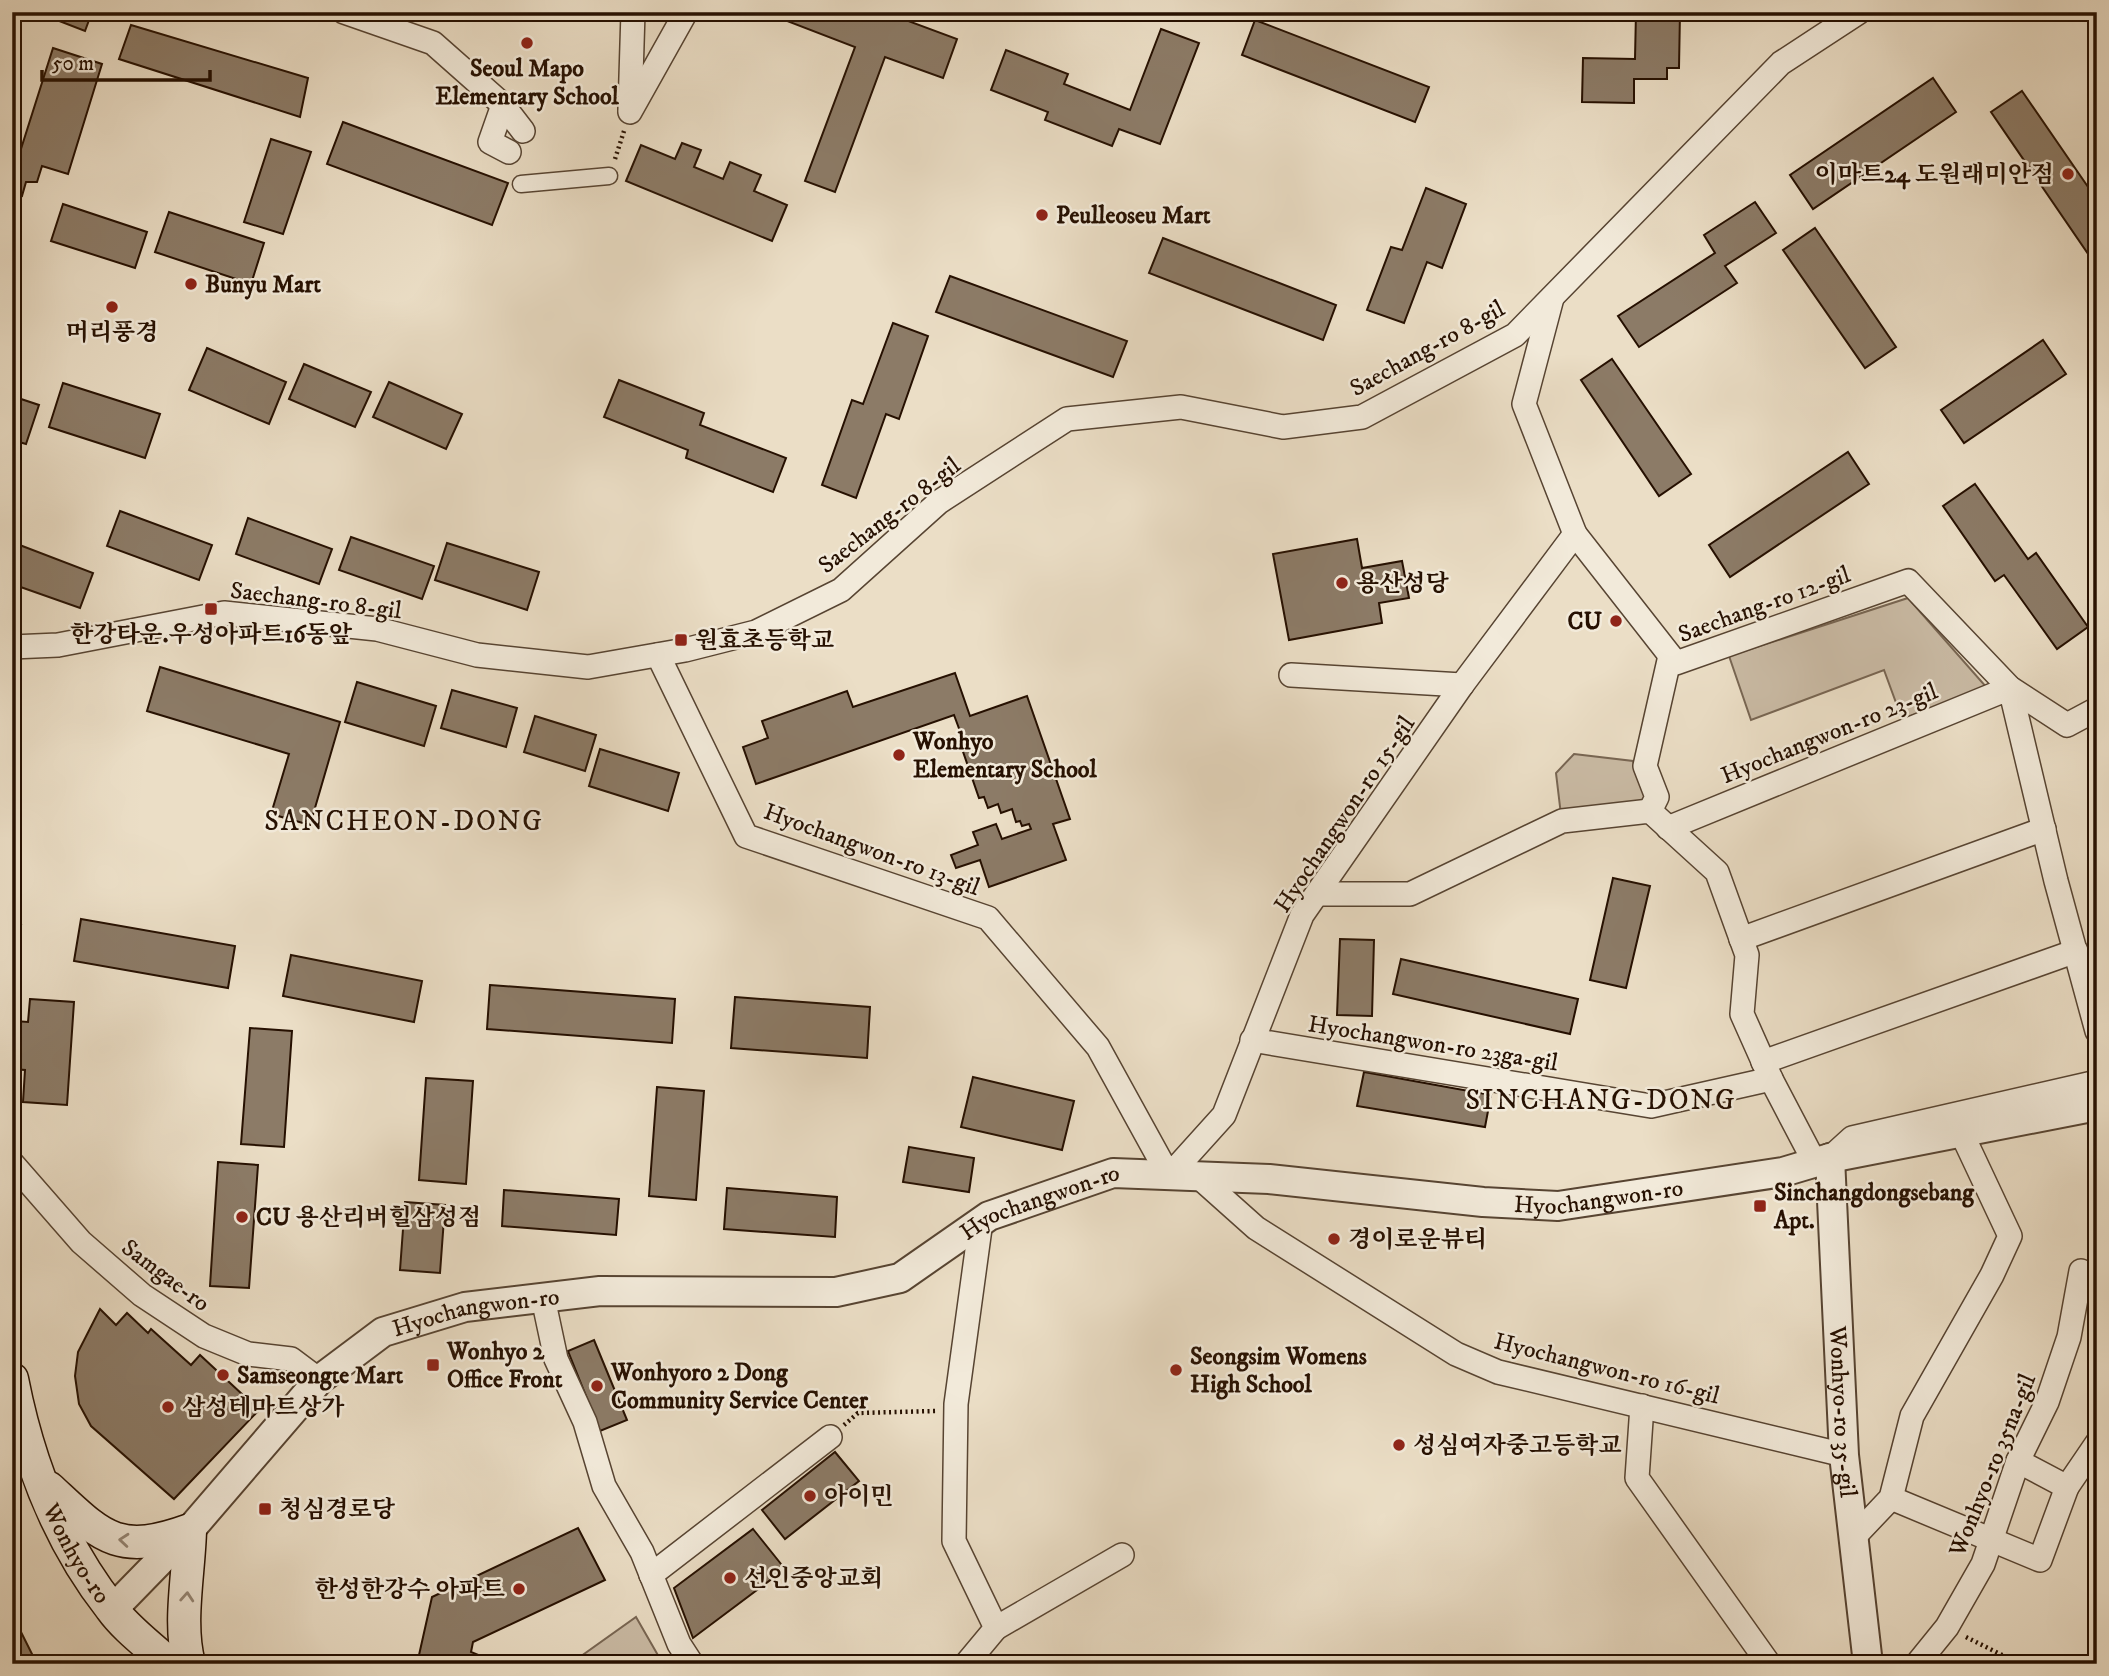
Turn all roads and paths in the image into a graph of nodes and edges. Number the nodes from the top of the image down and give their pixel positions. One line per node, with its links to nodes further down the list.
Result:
1 (344, 12): 5 (street)
2 (633, 12): 6 (street)
3 (686, 12): 6 (street)
4 (1859, 12): 11 (street, Saechang-ro 8-gil)
5 (503, 106): 7 (street); 8 (street)
6 (630, 112): 9 (path)
7 (523, 131)
8 (509, 152)
9 (609, 176): 10 (street)
10 (521, 184)
11 (1552, 295): 12 (street, Saechang-ro 12-gil); 14 (street, Saechang-ro 8-gil)
12 (1575, 534): 15 (street, Saechang-ro 12-gil); 17 (street, Hyochangwon-ro 15-gil)
13 (12, 647): 14 (street, Saechang-ro 8-gil)
14 (657, 655): 34 (street, Hyochangwon-ro 13-gil)
15 (1670, 656): 18 (street, Saechang-ro 12-gil); 20 (street)
16 (1290, 675): 17 (street)
17 (1462, 685): 23 (street, Hyochangwon-ro 15-gil)
18 (2010, 688): 19 (street, Saechang-ro 12-gil); 21 (street, Hyochangwon-ro 23-gil); 22 (street)
19 (2097, 709)
20 (1650, 810): 21 (street); 23 (street)
21 (1668, 828): 24 (street)
22 (2043, 830): 24 (street); 25 (street)
23 (1318, 894): 27 (street, Hyochangwon-ro 15-gil)
24 (1741, 939): 28 (street)
25 (2076, 951): 26 (street); 28 (street)
26 (2097, 1031)
27 (1252, 1040): 28 (street, Hyochangwon-ro 23ga-gil); 34 (street, Hyochangwon-ro 15-gil)
28 (1767, 1071): 32 (street)
29 (2097, 1082): 32 (street)
30 (2097, 1106): 31 (street, Hyochangwon-ro)
31 (1962, 1133): 32 (street, Hyochangwon-ro); 49 (street)
32 (1822, 1160): 35 (street, Hyochangwon-ro); 45 (street, Wonhyo-ro 35-gil)
33 (12, 1163): 40 (street, Samgae-ro)
34 (1169, 1176): 35 (street, Hyochangwon-ro); 36 (street, Hyochangwon-ro)
35 (1200, 1178): 41 (street, Hyochangwon-ro 16-gil)
36 (981, 1221): 38 (street, Hyochangwon-ro); 57 (street)
37 (2081, 1271): 46 (street, Wonhyo-ro 35na-gil)
38 (543, 1297): 40 (street, Hyochangwon-ro); 54 (street)
39 (12, 1378): 47 (main road, Wonhyo-ro)
40 (319, 1380): 50 (street, Hyochangwon-ro)
41 (1642, 1406): 45 (street, Hyochangwon-ro 16-gil); 62 (street)
42 (943, 1411): 43 (path)
43 (830, 1437): 54 (street)
44 (2097, 1443): 48 (street)
45 (1844, 1455): 51 (street, Wonhyo-ro 35-gil)
46 (2018, 1461): 48 (street); 52 (street, Wonhyo-ro 35na-gil)
47 (42, 1482): 50 (main road, one-way to 47); 55 (main road, Wonhyo-ro)
48 (2067, 1487): 52 (street)
49 (1891, 1498): 51 (street); 52 (street)
50 (190, 1530): 55 (street, Hyochangwon-ro); 59 (main road, one-way to 50)
51 (1853, 1538): 63 (street, Wonhyo-ro 35-gil)
52 (1993, 1541): 56 (street, Wonhyo-ro 35na-gil)
53 (1122, 1555): 57 (street)
54 (651, 1575): 60 (street)
55 (112, 1610): 58 (main road, Wonhyo-ro)
56 (1947, 1627): 64 (street, Wonhyo-ro 35na-gil); 65 (path)
57 (996, 1628): 61 (street)
58 (169, 1664)
59 (189, 1664)
60 (692, 1664)
61 (967, 1664)
62 (1769, 1664)
63 (1868, 1664)
64 (1917, 1664)
65 (2020, 1664)

